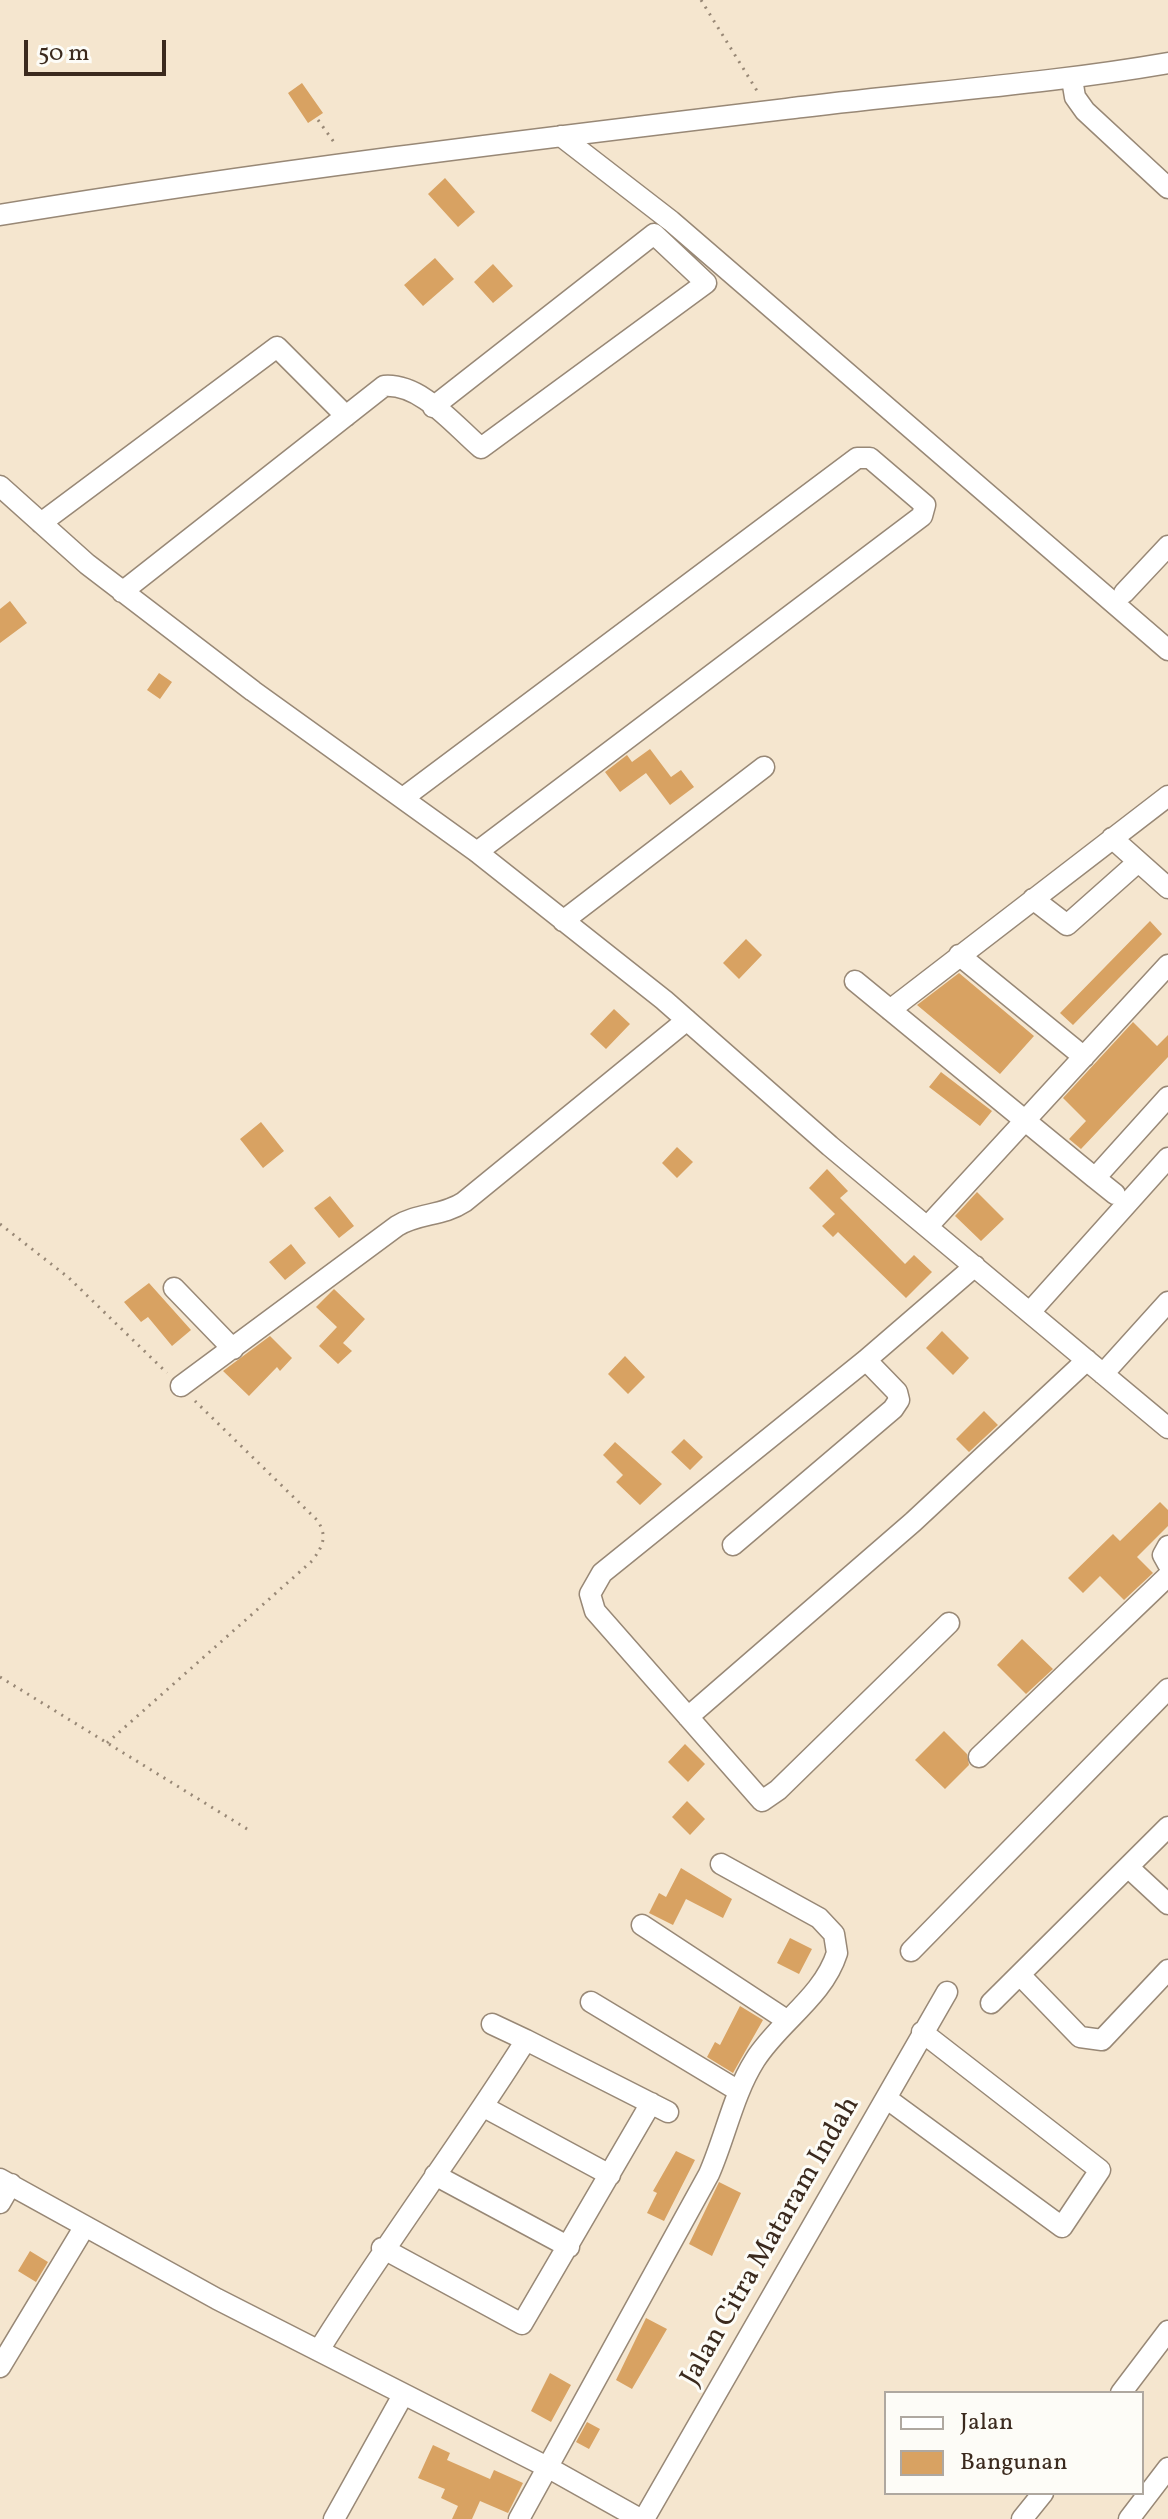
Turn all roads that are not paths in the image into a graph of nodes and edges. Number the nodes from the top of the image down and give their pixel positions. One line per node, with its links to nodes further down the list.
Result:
1 (1168, 63): 2 (street)
2 (1072, 79): 3 (street); 4 (street)
3 (561, 136): 5 (street); 13 (street)
4 (1168, 188)
5 (0, 215)
6 (433, 407): 6 (street); 7 (street)
7 (346, 416): 9 (street); 11 (street)
8 (0, 486): 9 (street)
9 (41, 523): 11 (street)
10 (1168, 546): 12 (street)
11 (122, 592): 16 (street)
12 (1124, 593)
13 (1168, 650)
14 (764, 767): 22 (street)
15 (1168, 796): 17 (street)
16 (403, 798): 18 (street); 18 (street)
17 (1112, 838): 19 (street); 21 (street)
18 (477, 852): 22 (street)
19 (1138, 862): 20 (street); 21 (street)
20 (1168, 888)
21 (1033, 899): 23 (street)
22 (563, 921): 27 (street)
23 (959, 955): 26 (street); 28 (street)
24 (1168, 965): 28 (street)
25 (855, 981): 26 (street)
26 (890, 1010): 30 (street)
27 (687, 1020): 34 (street); 39 (street)
28 (1084, 1057): 30 (street)
29 (1168, 1097): 32 (street)
30 (1025, 1119): 32 (street); 34 (street)
31 (1168, 1158): 38 (street)
32 (1095, 1178): 33 (street)
33 (1115, 1194)
34 (928, 1226): 35 (street)
35 (975, 1266): 38 (street); 40 (street)
36 (174, 1288): 39 (street)
37 (1168, 1302): 42 (street)
38 (1030, 1312): 41 (street)
39 (233, 1349): 43 (street)
40 (866, 1360): 45 (street); 51 (street)
41 (1087, 1360): 42 (street); 51 (street)
42 (1103, 1374): 44 (street)
43 (181, 1386)
44 (1168, 1428)
45 (733, 1545)
46 (1168, 1546): 47 (street)
47 (1168, 1564)
48 (1168, 1576): 52 (street)
49 (949, 1623): 51 (street)
50 (1168, 1689): 58 (street)
51 (694, 1713)
52 (979, 1757)
53 (1168, 1827): 55 (street)
54 (721, 1864): 64 (street)
55 (1128, 1867): 56 (street); 60 (street)
56 (1168, 1904)
57 (642, 1925): 64 (street)
58 (911, 1951)
59 (1168, 1970): 60 (street)
60 (1020, 1975): 63 (street)
61 (947, 1992): 66 (street, Jalan Citra Mataram Indah)
62 (591, 2002): 68 (street)
63 (991, 2003)
64 (788, 2021): 68 (street)
65 (492, 2024): 67 (street)
66 (922, 2032): 69 (street, Jalan Citra Mataram Indah); 69 (street)
67 (526, 2040): 70 (street); 72 (street)
68 (737, 2090): 83 (street)
69 (886, 2098): 88 (street, Jalan Citra Mataram Indah)
70 (484, 2107): 71 (street); 72 (street)
71 (435, 2175): 76 (street); 77 (street)
72 (610, 2175): 76 (street)
73 (5, 2182): 74 (street); 75 (street)
74 (0, 2203)
75 (85, 2226): 79 (street); 80 (street)
76 (569, 2247): 77 (street)
77 (382, 2248): 79 (street)
78 (1168, 2331): 81 (street)
79 (319, 2350): 82 (street)
80 (0, 2367)
81 (1123, 2391)
82 (403, 2395): 83 (street); 86 (street)
83 (549, 2468): 87 (street); 88 (street)
84 (1168, 2468): 90 (street)
85 (1041, 2495): 89 (street)
86 (334, 2519)
87 (519, 2519)
88 (642, 2519)
89 (1022, 2519)
90 (1129, 2519)

